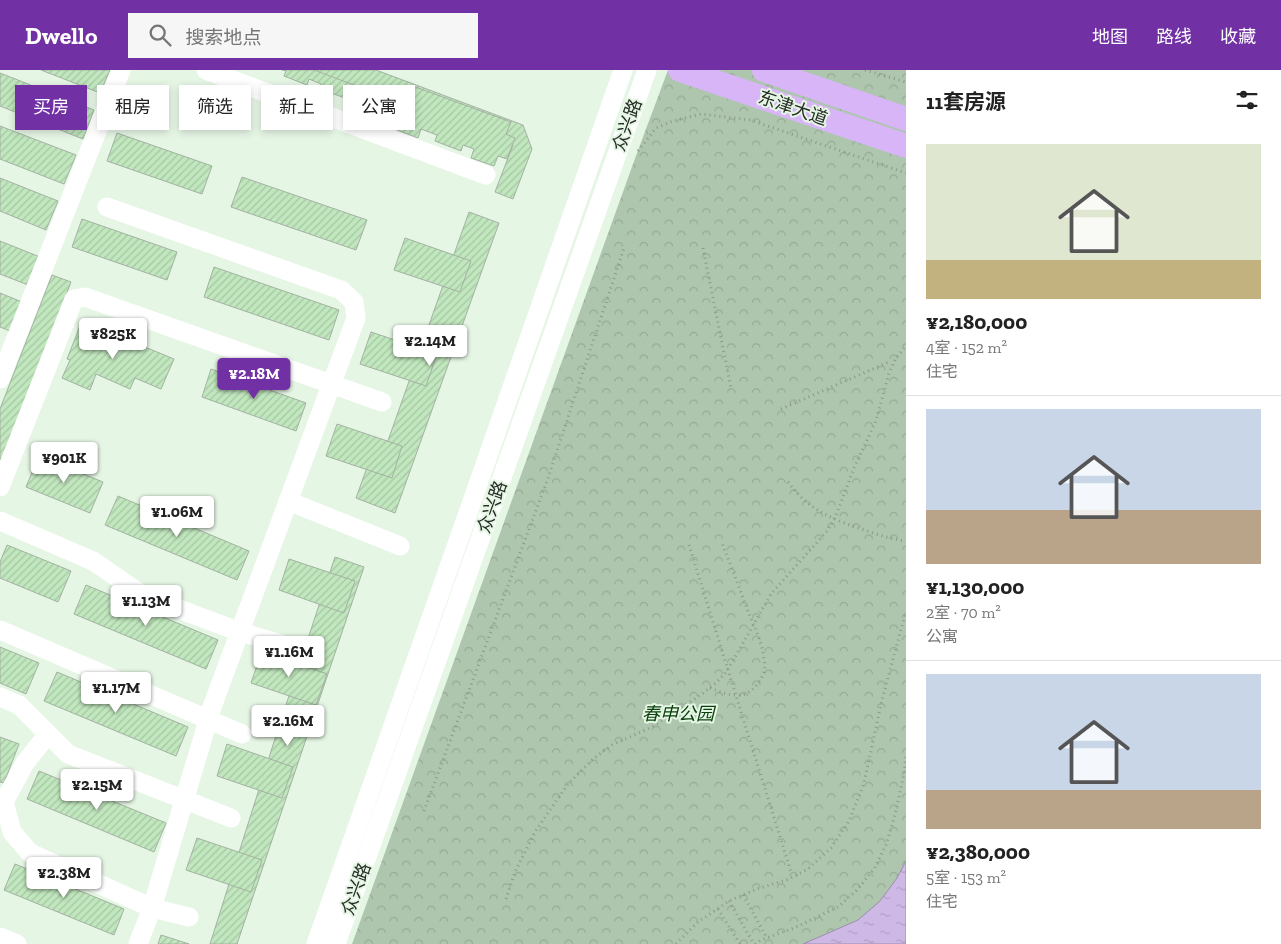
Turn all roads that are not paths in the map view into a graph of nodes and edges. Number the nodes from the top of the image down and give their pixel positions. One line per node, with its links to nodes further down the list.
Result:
1 (121, 70): 11 (street)
2 (206, 70): 9 (street)
3 (623, 70): 31 (street, 众兴路)
4 (647, 70): 32 (street, 众兴路)
5 (680, 70): 8 (main road, 东津大道)
6 (764, 70): 7 (main road, 东津大道)
7 (906, 119)
8 (906, 146)
9 (486, 174)
10 (107, 206): 12 (street)
11 (0, 379)
12 (332, 384): 13 (street); 14 (street); 15 (street)
13 (382, 402)
14 (0, 487)
15 (288, 501): 17 (street); 19 (street)
16 (0, 521): 19 (street)
17 (400, 546)
18 (0, 630): 23 (street)
19 (240, 632): 20 (street); 26 (street)
20 (281, 644)
21 (0, 697): 22 (street)
22 (48, 734): 24 (street); 25 (street)
23 (242, 734)
24 (2, 801): 26 (street)
25 (231, 818)
26 (152, 908): 27 (street); 30 (street)
27 (189, 917)
28 (0, 937): 29 (street)
29 (17, 944)
30 (138, 944)
31 (316, 944)
32 (336, 944)

